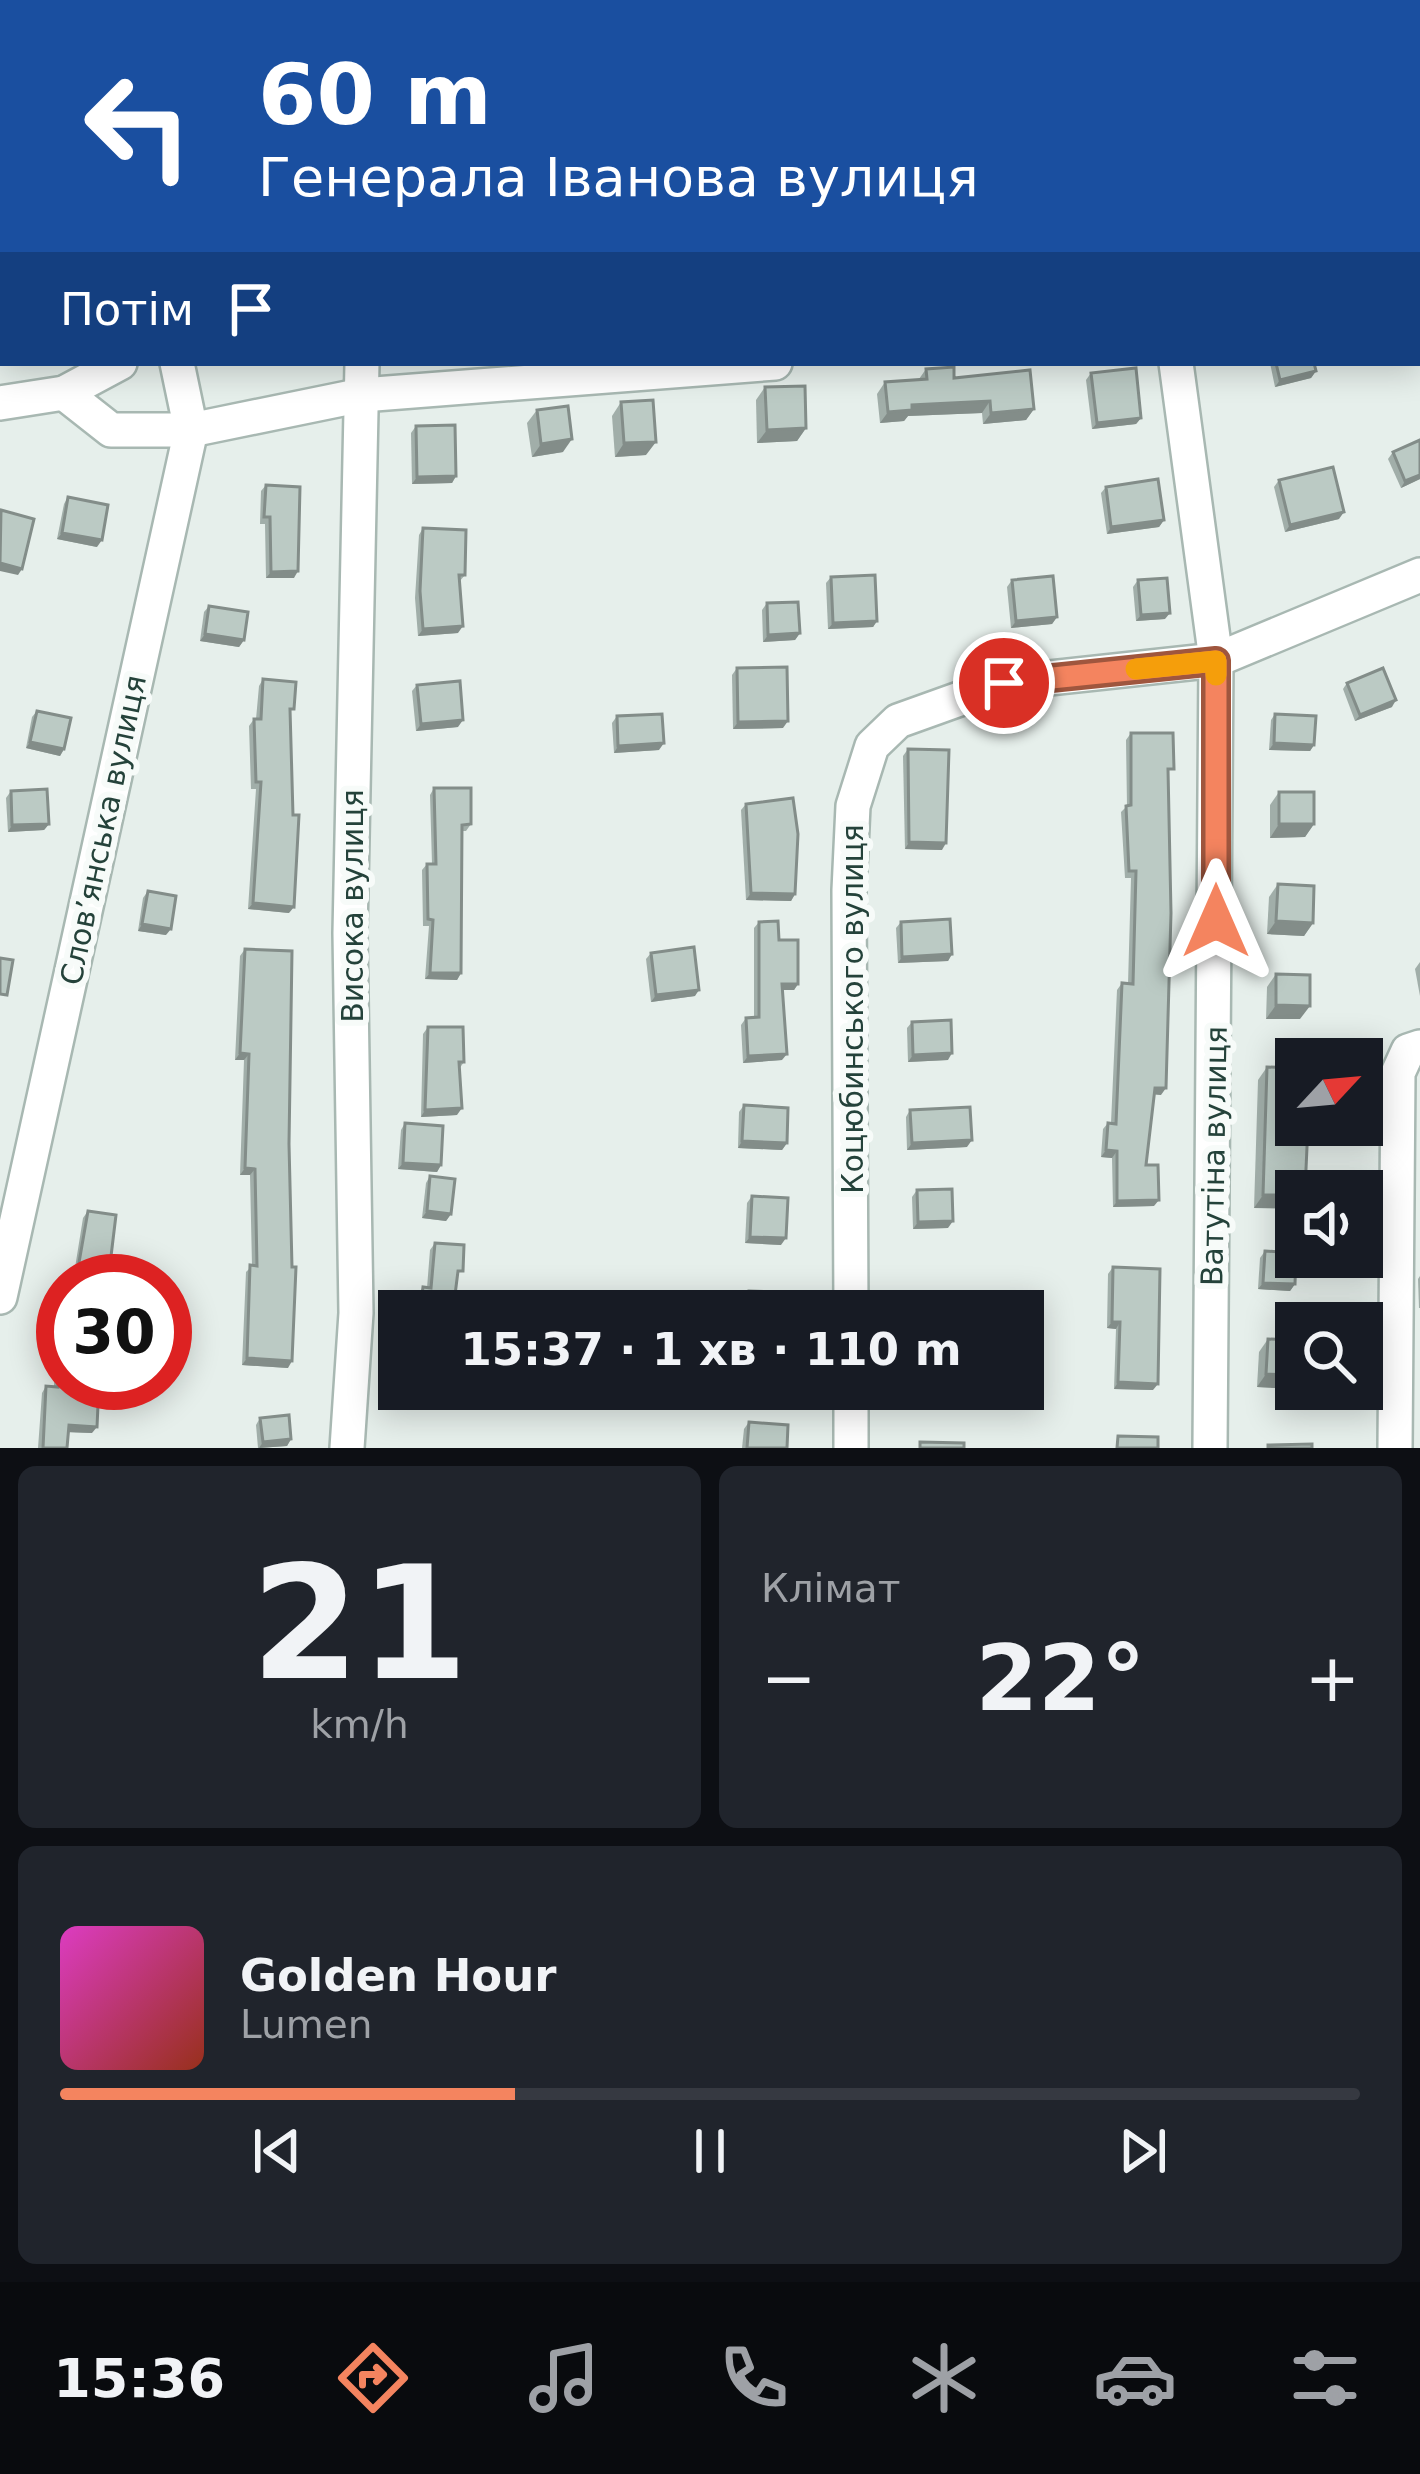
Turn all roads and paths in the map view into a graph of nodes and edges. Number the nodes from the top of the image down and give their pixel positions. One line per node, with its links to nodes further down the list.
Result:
1 (114, 366): 6 (street)
2 (178, 366): 8 (street, Слов’янська вулиця)
3 (1176, 366): 10 (street, Ватутіна вулиця)
4 (679, 367): 5 (street)
5 (362, 379): 8 (street); 15 (street, Висока вулиця)
6 (64, 393): 7 (street); 8 (street)
7 (0, 403)
8 (190, 430): 13 (street, Слов’янська вулиця)
9 (1420, 575): 10 (street)
10 (1216, 661): 12 (street, Коцюбинського вулиця); 17 (street, Ватутіна вулиця)
11 (1420, 1047): 18 (street)
12 (850, 1290)
13 (0, 1297)
14 (851, 1410): 16 (street)
15 (347, 1448)
16 (851, 1448)
17 (1210, 1448)
18 (1395, 1448)

